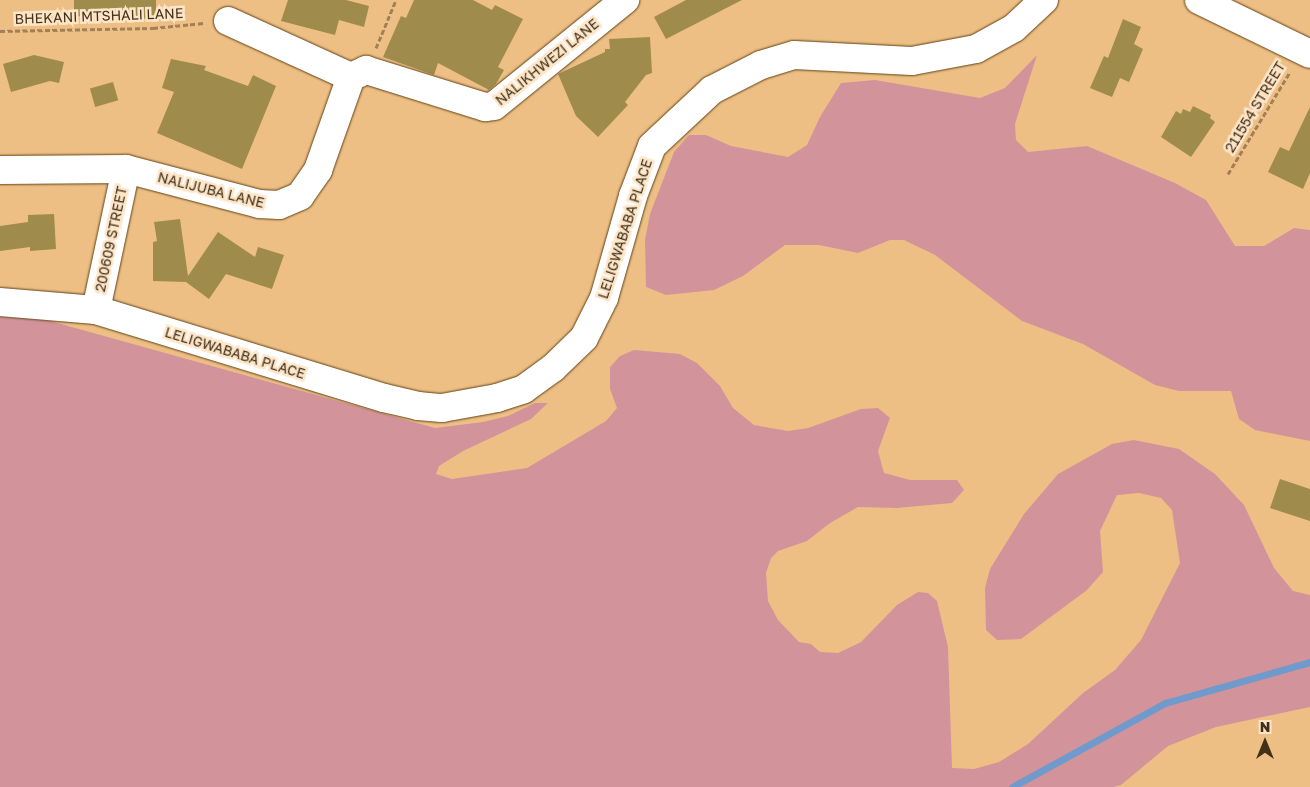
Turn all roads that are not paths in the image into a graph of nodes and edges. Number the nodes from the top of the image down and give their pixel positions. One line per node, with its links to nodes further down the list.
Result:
1 (625, 0): 6 (street, NALIKHWEZI LANE)
2 (1044, 0): 10 (street, LELIGWABABA PLACE)
3 (1199, 0): 5 (street)
4 (228, 21): 6 (street)
5 (1306, 53)
6 (358, 74): 7 (street, NALIJUBA LANE)
7 (126, 168): 8 (street, NALIJUBA LANE); 10 (street, 200609 STREET)
8 (0, 170)
9 (0, 302): 10 (street, LELIGWABABA PLACE)
10 (96, 310)

